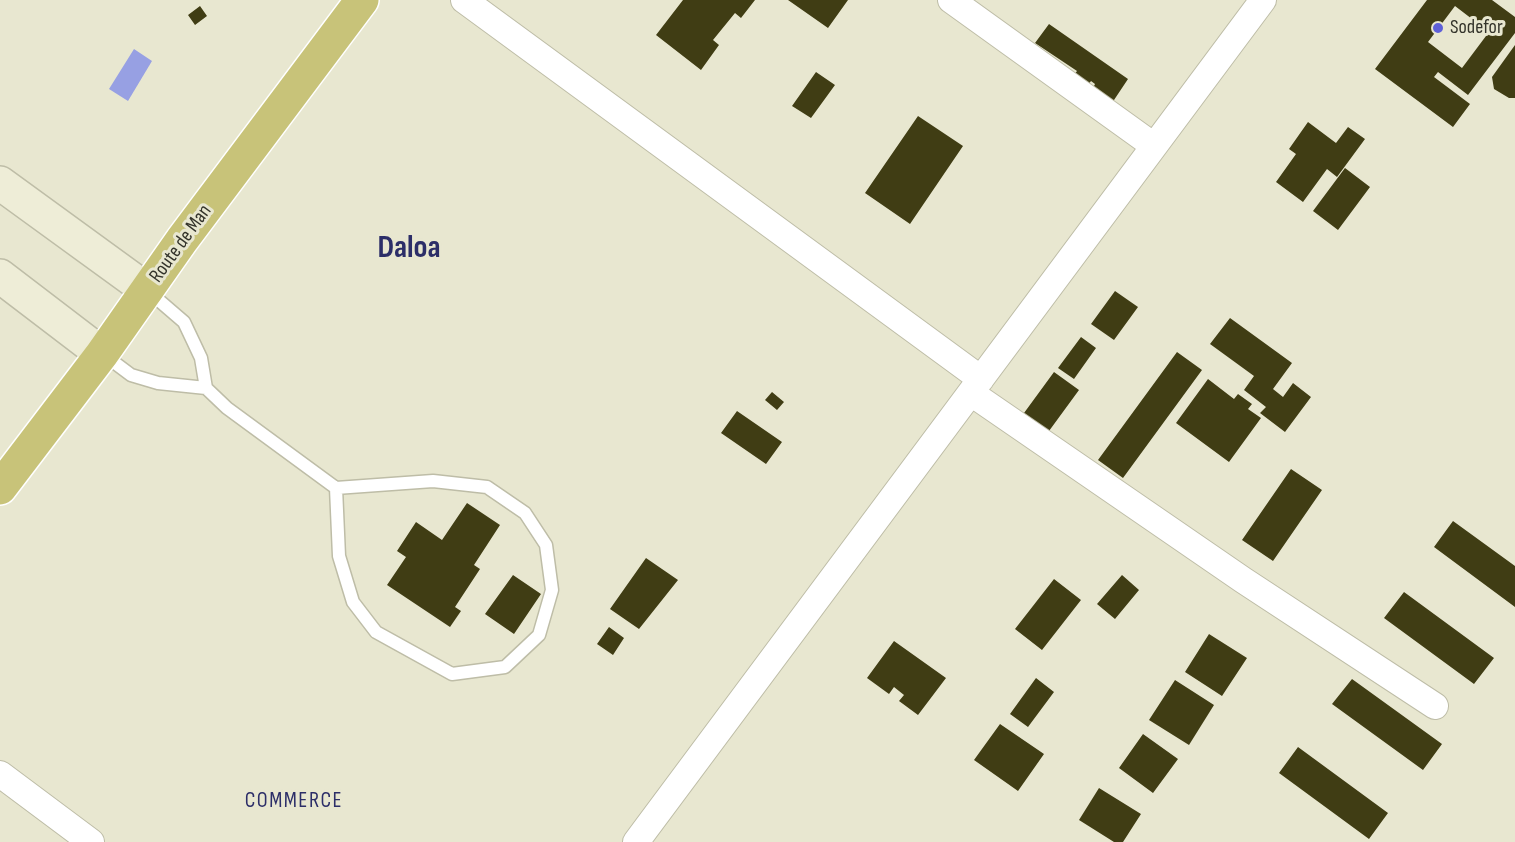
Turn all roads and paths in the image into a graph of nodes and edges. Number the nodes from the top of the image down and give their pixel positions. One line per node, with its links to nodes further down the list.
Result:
1 (362, 0): 8 (highway, Route de Man)
2 (464, 0): 10 (street)
3 (951, 0): 5 (street)
4 (1263, 0): 5 (street)
5 (1154, 146): 10 (street)
6 (0, 183): 8 (street)
7 (0, 276): 9 (street)
8 (147, 290): 9 (highway, Route de Man); 11 (lane)
9 (102, 354): 11 (lane); 12 (highway, Route de Man)
10 (976, 386): 14 (street); 17 (street)
11 (206, 388): 13 (lane)
12 (0, 488)
13 (336, 488): 13 (lane)
14 (1435, 706)
15 (0, 774): 16 (street)
16 (91, 842)
17 (636, 842)

